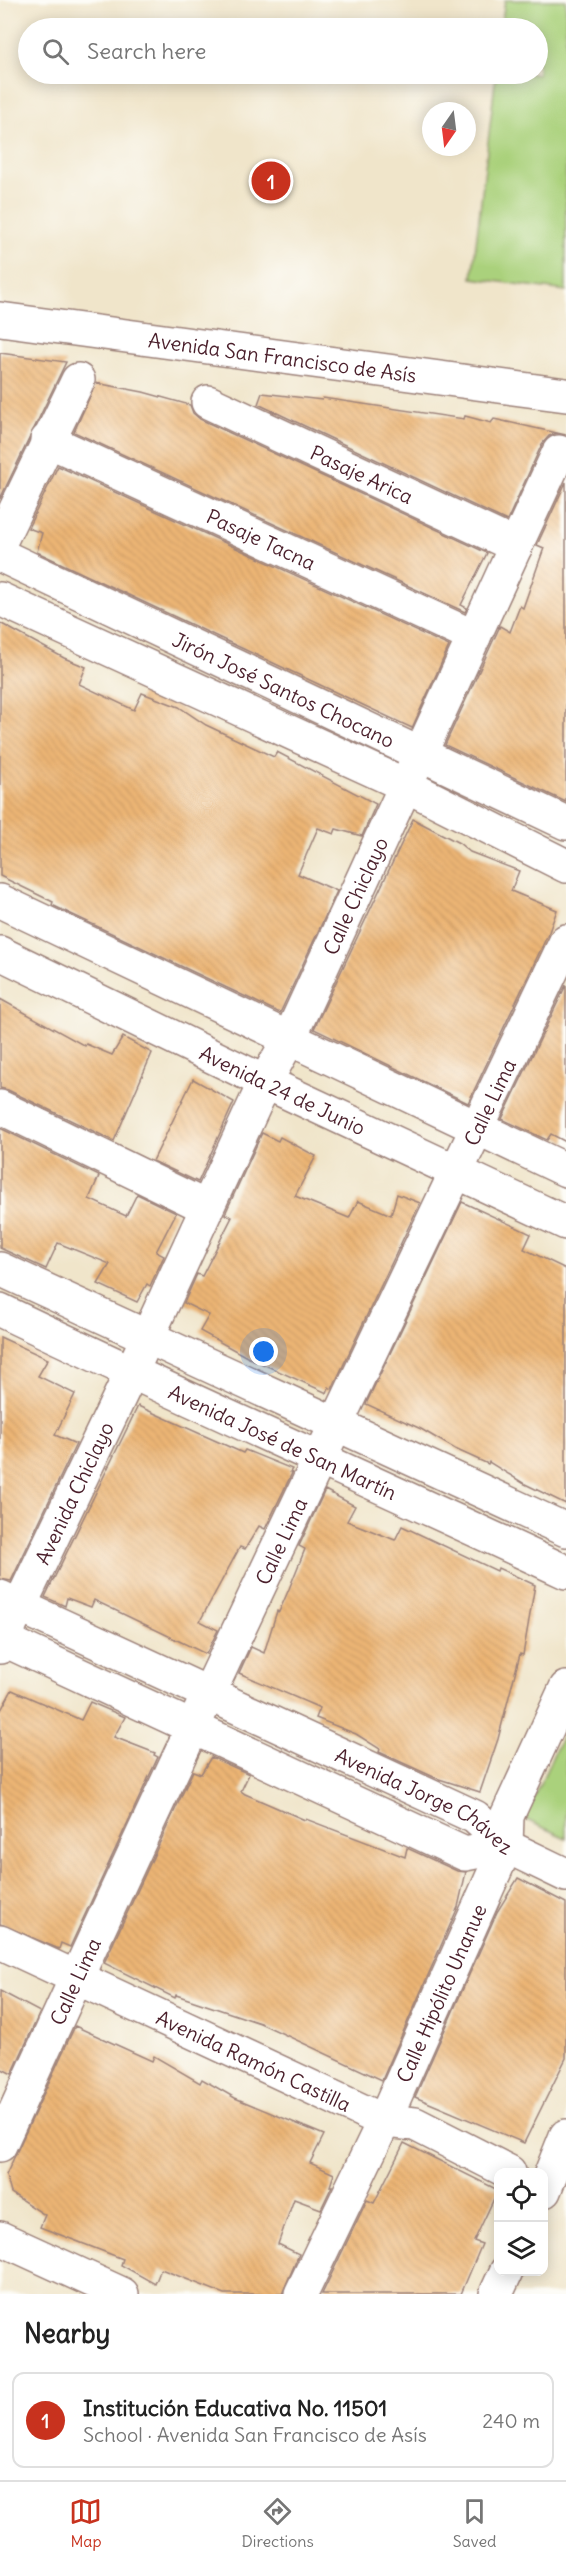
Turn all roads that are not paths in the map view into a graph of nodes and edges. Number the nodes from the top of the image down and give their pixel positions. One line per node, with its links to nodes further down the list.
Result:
1 (0, 319): 3 (main road, Avenida San Francisco de Asís)
2 (78, 380): 5 (main road)
3 (566, 395)
4 (208, 402): 8 (main road, Pasaje Arica)
5 (47, 440): 7 (main road); 11 (main road, Pasaje Tacna)
6 (559, 452): 8 (main road, Calle Chiclayo)
7 (0, 542)
8 (516, 546): 11 (main road, Calle Chiclayo)
9 (0, 555): 12 (main road, Jirón José Santos Chocano)
10 (0, 599): 13 (main road, Jirón José Santos Chocano)
11 (474, 637): 12 (main road, Calle Chiclayo)
12 (419, 754): 13 (main road, Calle Chiclayo); 14 (main road, Jirón José Santos Chocano)
13 (405, 785): 15 (main road, Jirón José Santos Chocano); 19 (main road, Calle Chiclayo)
14 (566, 823)
15 (566, 866)
16 (0, 901): 19 (main road)
17 (566, 941): 22 (main road, Calle Lima)
18 (0, 953): 20 (main road, Avenida 24 de Junio)
19 (289, 1039): 20 (main road, Calle Chiclayo); 22 (main road)
20 (265, 1082): 24 (main road, Avenida 24 de Junio); 25 (main road, Calle Chiclayo)
21 (0, 1107): 25 (main road)
22 (477, 1128): 23 (main road); 24 (main road, Calle Lima)
23 (566, 1170)
24 (458, 1171): 26 (main road, Avenida 24 de Junio); 31 (main road, Calle Lima)
25 (206, 1207): 29 (main road, Calle Chiclayo)
26 (566, 1223)
27 (0, 1269): 29 (main road, Avenida José de San Martín)
28 (0, 1310): 30 (main road, Avenida José de San Martín)
29 (146, 1337): 30 (main road, Avenida Chiclayo); 31 (main road, Avenida José de San Martín)
30 (131, 1373): 32 (main road, Avenida José de San Martín); 35 (main road, Avenida Chiclayo)
31 (336, 1423): 32 (main road, Calle Lima); 33 (main road, Avenida José de San Martín)
32 (318, 1457): 34 (main road, Avenida José de San Martín); 38 (main road, Calle Lima)
33 (566, 1530)
34 (566, 1572)
35 (10, 1601): 36 (main road, Avenida Chiclayo); 38 (main road, Avenida Jorge Chávez)
36 (1, 1642): 39 (main road, Avenida Jorge Chávez)
37 (566, 1688): 40 (main road, Calle Hipólito Unanue)
38 (208, 1693): 39 (main road, Calle Lima); 40 (main road, Avenida Jorge Chávez)
39 (192, 1727): 40 (main road, Avenida Jorge Chávez); 43 (main road, Calle Lima)
40 (506, 1846): 41 (main road); 44 (main road, Calle Hipólito Unanue)
41 (566, 1875)
42 (0, 1942): 43 (main road, Avenida Ramón Castilla)
43 (76, 1977): 44 (main road, Avenida Ramón Castilla); 46 (main road, Calle Lima)
44 (384, 2121): 47 (main road, Avenida Ramón Castilla); 54 (main road, Calle Hipólito Unanue)
45 (566, 2136): 48 (main road)
46 (0, 2145)
47 (501, 2168)
48 (548, 2180)
49 (548, 2192): 50 (main road)
50 (566, 2200)
51 (0, 2238): 53 (main road)
52 (504, 2276): 55 (main road)
53 (122, 2294)
54 (301, 2294)
55 (496, 2294)

